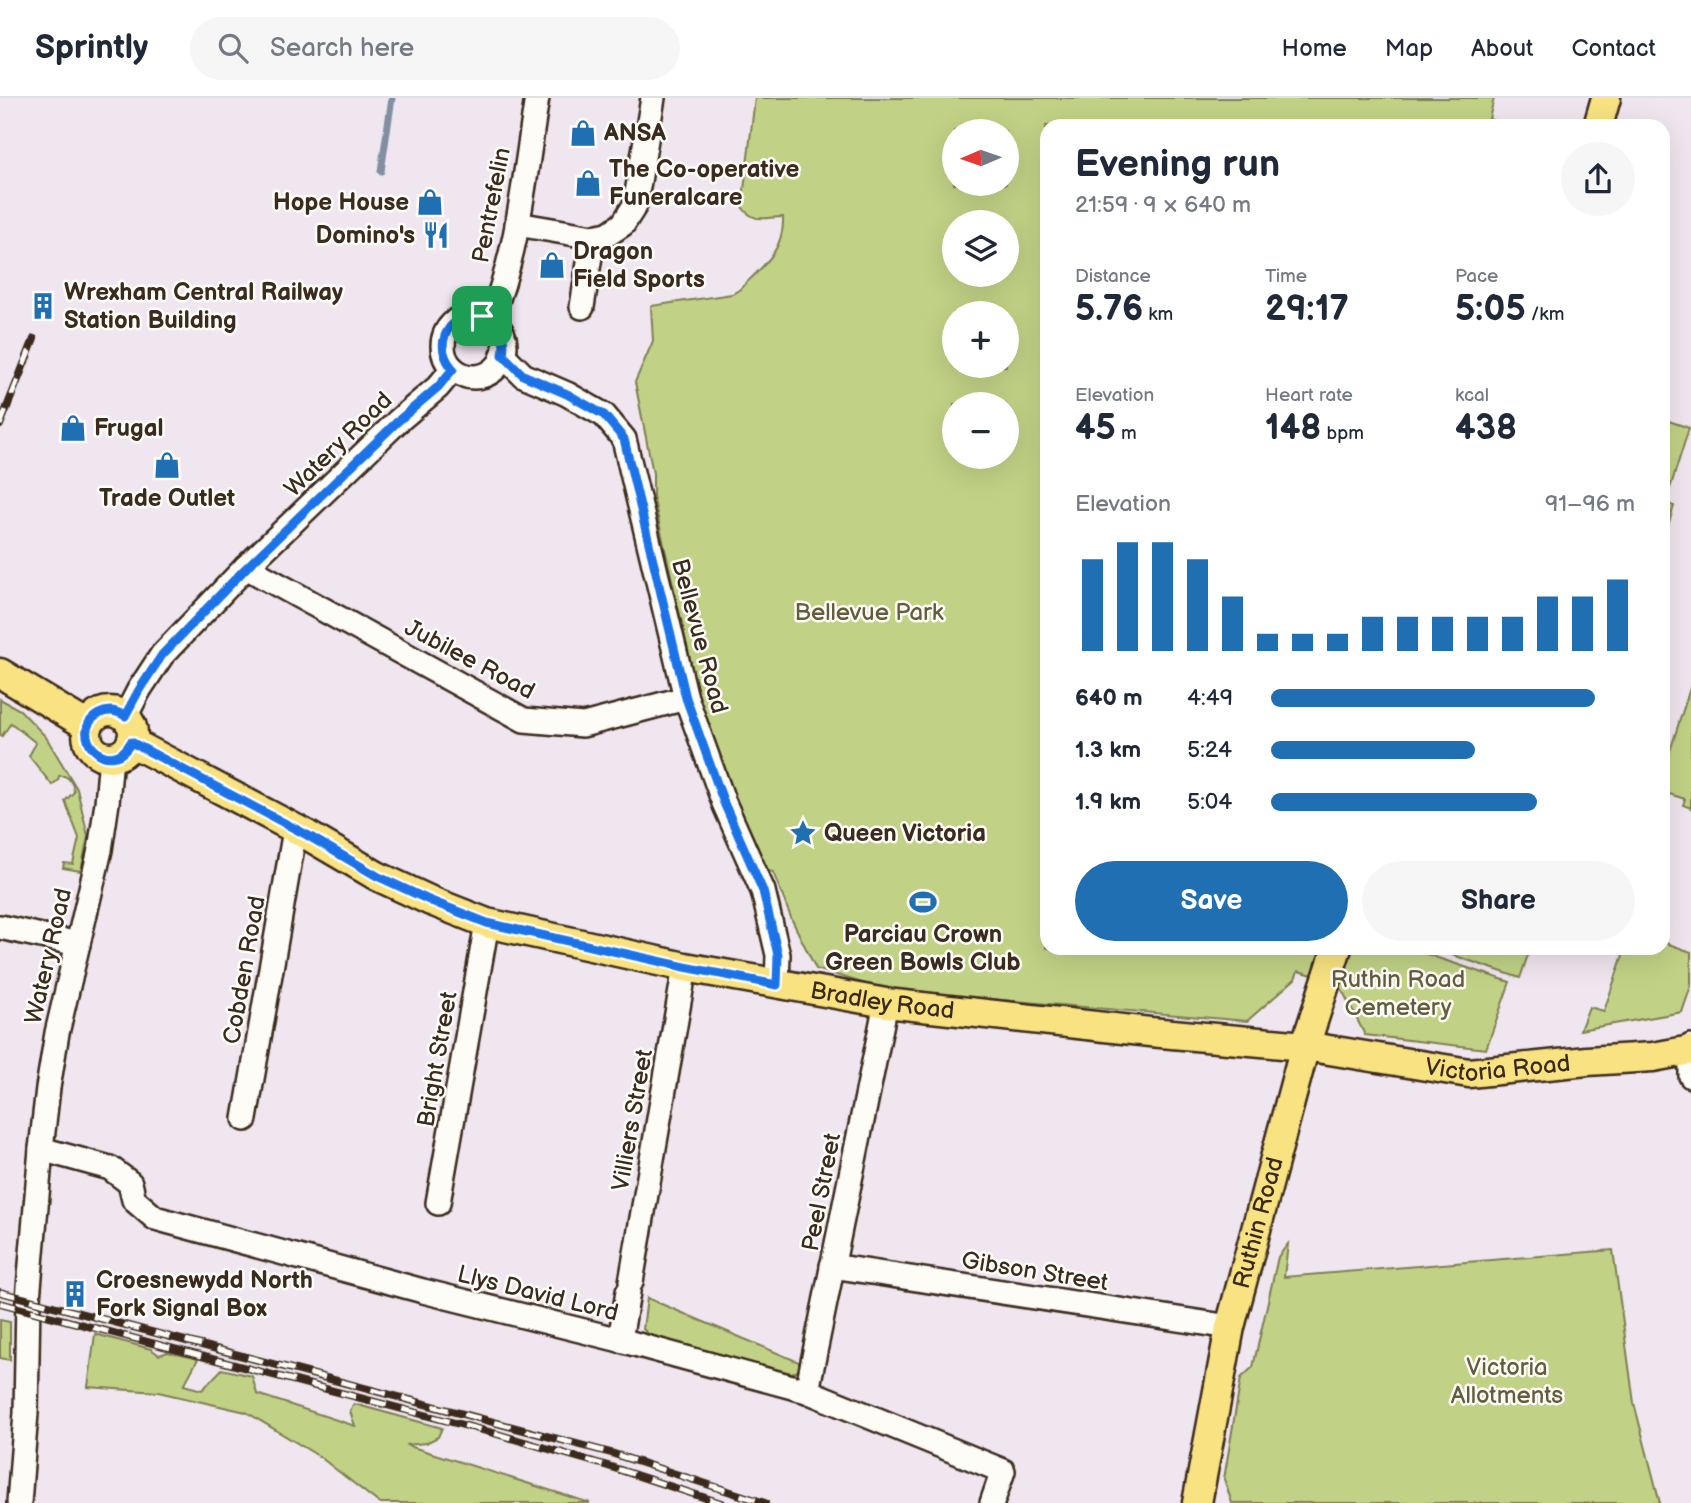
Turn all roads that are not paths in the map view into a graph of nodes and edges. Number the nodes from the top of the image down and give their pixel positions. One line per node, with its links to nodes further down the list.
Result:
1 (537, 98): 5 (street, Pentrefelin)
2 (653, 98): 6 (street)
3 (1606, 98): 4 (main road)
4 (1600, 119)
5 (517, 224): 6 (street); 8 (street, Pentrefelin)
6 (593, 237): 7 (street)
7 (582, 307)
8 (490, 320): 9 (street); 10 (street)
9 (503, 355): 10 (street); 13 (street, Bellevue Road)
10 (453, 369): 11 (street, Watery Road)
11 (246, 568): 13 (street, Jubilee Road); 15 (street, Watery Road)
12 (0, 673): 14 (main road)
13 (686, 698): 22 (street, Bellevue Road)
14 (88, 726): 15 (main road); 15 (main road)
15 (122, 738): 16 (main road, Bradley Road); 19 (street, Watery Road)
16 (295, 830): 17 (main road, Bradley Road); 26 (street, Cobden Road)
17 (487, 923): 21 (main road, Bradley Road); 28 (street, Bright Street)
18 (0, 927): 19 (street)
19 (78, 944): 27 (street, Watery Road)
20 (1336, 955): 24 (main road, Ruthin Road)
21 (685, 967): 22 (main road, Bradley Road); 31 (street, Villiers Street)
22 (777, 985): 23 (main road, Bradley Road)
23 (886, 1003): 24 (main road, Bradley Road); 29 (street, Peel Street)
24 (1305, 1046): 25 (main road, Victoria Road); 30 (main road, Ruthin Road)
25 (1691, 1056)
26 (245, 1119)
27 (41, 1149): 31 (street, Llys David Lord); 33 (street, Watery Road)
28 (438, 1203)
29 (832, 1266): 30 (street, Gibson Street); 32 (street, Peel Street)
30 (1230, 1327): 35 (main road, Ruthin Road)
31 (620, 1340): 32 (street, Llys David Lord)
32 (807, 1391): 34 (street, Llys David Lord)
33 (19, 1503)
34 (992, 1503)
35 (1197, 1503)

